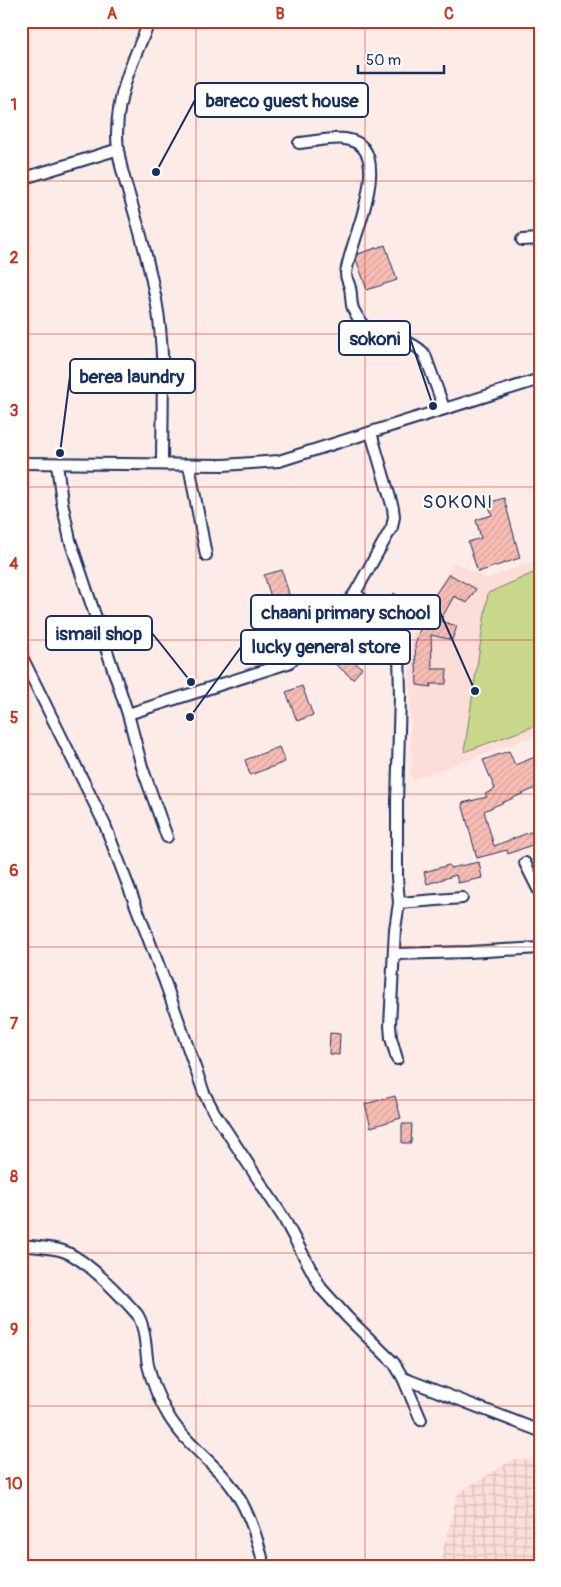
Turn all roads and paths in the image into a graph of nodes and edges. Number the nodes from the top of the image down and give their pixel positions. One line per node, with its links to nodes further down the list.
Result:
1 (175, 21): 2 (street)
2 (150, 22): 4 (street)
3 (299, 143): 9 (street)
4 (119, 149): 5 (street); 13 (street)
5 (21, 179)
6 (540, 239): 7 (street)
7 (522, 240)
8 (540, 378): 9 (street)
9 (444, 408): 10 (street)
10 (371, 433): 14 (street); 16 (street)
11 (21, 463): 12 (street)
12 (57, 464): 13 (street); 18 (street)
13 (162, 464): 14 (street)
14 (189, 465): 15 (street)
15 (206, 555)
16 (355, 593): 18 (street); 23 (street)
17 (21, 655): 28 (street)
18 (128, 714): 19 (street)
19 (167, 837)
20 (525, 863): 21 (street)
21 (540, 893)
22 (462, 898): 23 (street)
23 (399, 902): 25 (street)
24 (540, 948): 25 (street)
25 (394, 954): 26 (street)
26 (397, 1059)
27 (21, 1245): 31 (street)
28 (403, 1378): 29 (street); 30 (street)
29 (421, 1420)
30 (540, 1431)
31 (264, 1566)

